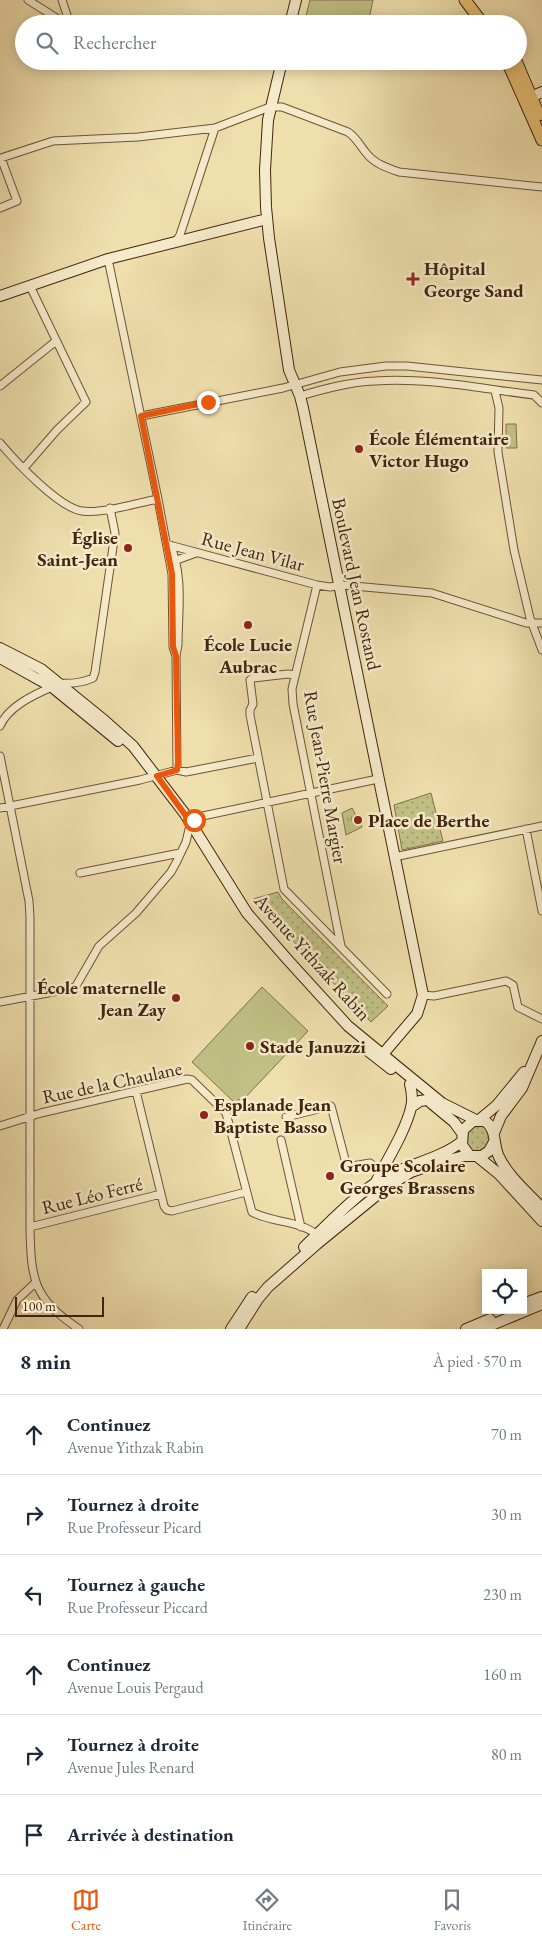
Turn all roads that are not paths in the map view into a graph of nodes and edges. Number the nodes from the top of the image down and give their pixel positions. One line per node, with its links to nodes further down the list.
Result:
1 (28, 0): 6 (street)
2 (296, 0): 8 (street)
3 (465, 0): 9 (main road)
4 (474, 0): 10 (main road)
5 (63, 3): 6 (street); 7 (street)
6 (53, 15)
7 (67, 15)
8 (292, 15)
9 (476, 15)
10 (485, 15)
11 (280, 70): 15 (street, Boulevard Jean Rostand)
12 (514, 70): 14 (main road)
13 (520, 70): 14 (main road)
14 (533, 96): 16 (main road); 18 (main road)
15 (270, 107): 17 (street); 19 (street); 22 (street, Boulevard Jean Rostand)
16 (542, 122)
17 (215, 128): 20 (street); 21 (street)
18 (542, 140)
19 (542, 187)
20 (0, 208)
21 (185, 218): 24 (street); 26 (street)
22 (267, 219): 23 (street); 25 (street, Boulevard Jean Rostand)
23 (251, 223): 24 (street); 25 (street)
24 (193, 237): 26 (street)
25 (269, 238): 33 (street, Boulevard Jean Rostand)
26 (176, 241): 27 (street)
27 (108, 259): 28 (street); 42 (street)
28 (30, 286): 29 (street); 30 (street)
29 (0, 296)
30 (56, 341): 35 (street); 44 (street)
31 (438, 370): 32 (street); 33 (street); 34 (street)
32 (542, 380)
33 (295, 384): 39 (street, Boulevard Jean Rostand); 42 (street)
34 (437, 384): 36 (street); 39 (street)
35 (0, 386)
36 (495, 391): 37 (street); 41 (street)
37 (506, 392): 38 (street); 41 (street)
38 (538, 395): 40 (street)
39 (300, 396): 51 (street, Boulevard Jean Rostand)
40 (542, 403)
41 (499, 408): 52 (street)
42 (141, 416): 45 (street)
43 (0, 443): 44 (street)
44 (24, 468): 46 (street)
45 (158, 499): 46 (street); 47 (street)
46 (110, 508): 59 (street)
47 (169, 552): 48 (street, Rue Jean Vilar); 49 (street); 55 (street)
48 (196, 553): 49 (street); 50 (street, Rue Jean Vilar)
49 (177, 560): 55 (street)
50 (316, 585): 51 (street, Rue Jean Vilar); 57 (street, Rue Jean-Pierre Margier)
51 (340, 585): 52 (street, Rue Jean Vilar); 65 (street, Boulevard Jean Rostand)
52 (538, 622): 54 (street)
53 (0, 648): 58 (street, Avenue Yithzak Rabin)
54 (542, 650)
55 (176, 656): 63 (street)
56 (0, 658): 58 (street, Avenue Yithzak Rabin)
57 (295, 675): 62 (street); 66 (street, Rue Jean-Pierre Margier)
58 (52, 683): 59 (street, Avenue Yithzak Rabin); 59 (street); 60 (street)
59 (69, 693): 64 (street, Avenue Yithzak Rabin); 64 (street, Avenue Yithzak Rabin)
60 (0, 726)
61 (0, 756): 68 (street)
62 (258, 758): 63 (street); 67 (street)
63 (177, 770): 64 (street)
64 (154, 776): 68 (street); 70 (street, Avenue Yithzak Rabin)
65 (378, 778): 66 (street); 74 (street, Boulevard Jean Rostand)
66 (310, 793): 67 (street); 77 (street, Rue Jean-Pierre Margier)
67 (267, 802): 70 (street); 77 (street)
68 (10, 805): 69 (street); 80 (street)
69 (0, 808)
70 (190, 825): 73 (street); 84 (street, Avenue Yithzak Rabin); 84 (street, Avenue Yithzak Rabin)
71 (542, 826): 72 (street)
72 (526, 829): 74 (street); 76 (street)
73 (180, 853): 75 (street); 80 (street)
74 (394, 857): 79 (street, Boulevard Jean Rostand)
75 (80, 873)
76 (542, 911)
77 (340, 946): 78 (street)
78 (387, 994)
79 (423, 995): 82 (street); 84 (street)
80 (30, 997): 81 (street); 90 (street)
81 (0, 1002)
82 (542, 1019)
83 (542, 1041): 85 (street)
84 (383, 1059): 86 (street, Avenue Yithzak Rabin); 92 (street, Avenue Yithzak Rabin)
85 (533, 1059): 92 (street); 95 (street)
86 (410, 1084): 88 (street, Avenue Yithzak Rabin); 89 (street)
87 (136, 1091): 90 (street, Rue de la Chaulane); 101 (street, Rue de la Chaulane); 102 (street)
88 (427, 1100): 89 (street); 94 (street, Avenue Yithzak Rabin)
89 (411, 1107): 98 (street)
90 (30, 1116): 93 (street, Rue de la Chaulane); 105 (street)
91 (286, 1117): 98 (street)
92 (478, 1120): 94 (street); 95 (street)
93 (0, 1126)
94 (462, 1137): 97 (street); 99 (street)
95 (494, 1138): 97 (street); 103 (street)
96 (280, 1140): 106 (street)
97 (474, 1157): 104 (street); 107 (street)
98 (385, 1167): 99 (street); 100 (street)
99 (399, 1170): 100 (street)
100 (375, 1184): 107 (street); 108 (street)
101 (246, 1192): 102 (street); 106 (street, Rue de la Chaulane)
102 (161, 1194): 105 (street, Rue Léo Ferré)
103 (542, 1208)
104 (542, 1221)
105 (30, 1227): 109 (street)
106 (301, 1227): 108 (street, Rue de la Chaulane)
107 (330, 1233): 108 (street)
108 (319, 1238): 116 (street); 117 (street)
109 (36, 1282): 114 (street); 115 (street)
110 (542, 1295): 111 (street)
111 (527, 1302)
112 (542, 1304): 119 (street)
113 (500, 1314): 118 (street)
114 (3, 1329)
115 (79, 1329)
116 (231, 1329)
117 (239, 1329)
118 (466, 1329)
119 (482, 1329)

